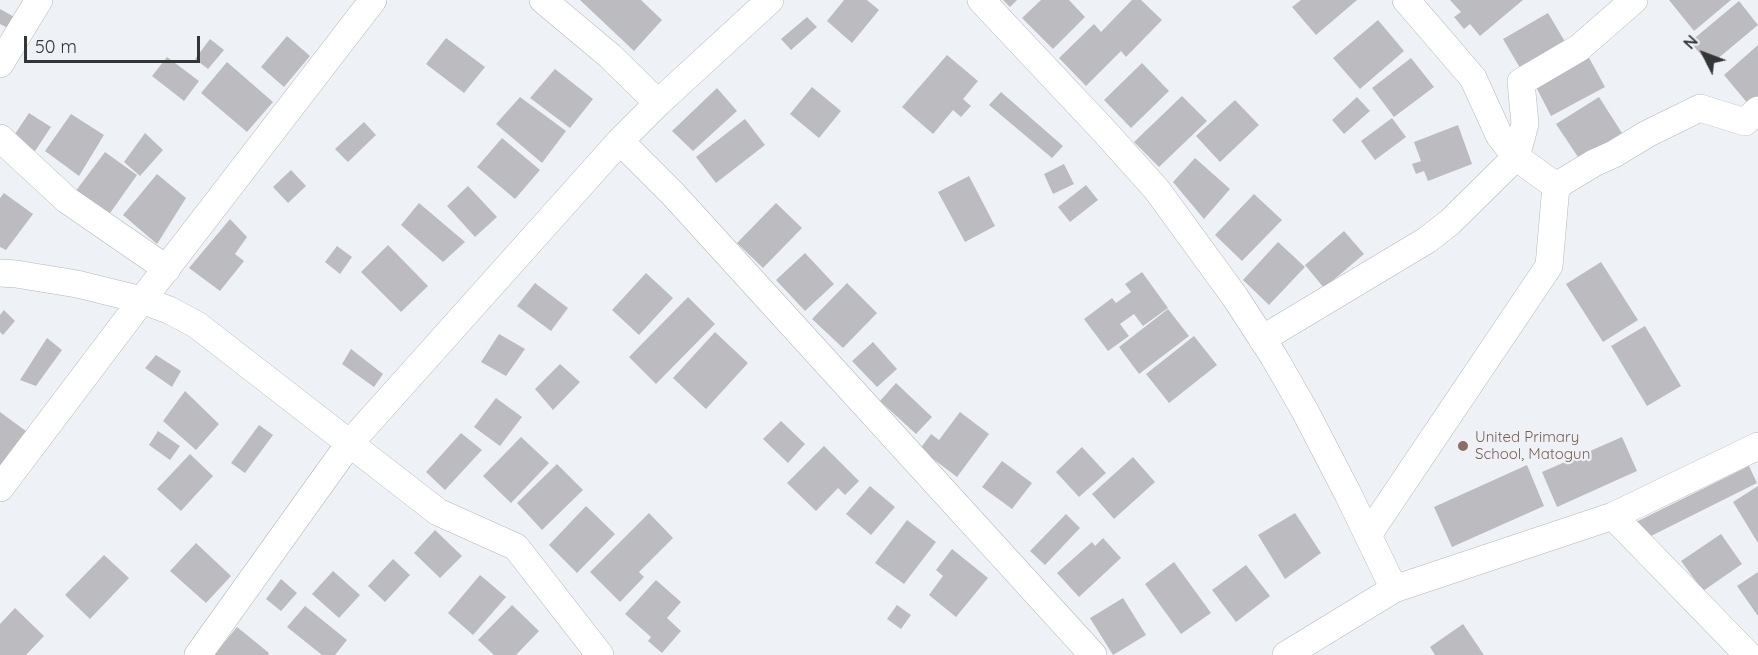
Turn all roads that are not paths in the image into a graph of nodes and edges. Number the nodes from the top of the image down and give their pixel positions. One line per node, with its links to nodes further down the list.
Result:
1 (39, 0): 8 (street)
2 (373, 0): 15 (street)
3 (543, 0): 9 (street)
4 (770, 0): 9 (street)
5 (981, 0): 18 (street)
6 (1406, 0): 13 (street)
7 (1634, 0): 13 (street)
8 (0, 64)
9 (658, 103): 12 (street)
10 (1758, 110): 14 (street)
11 (0, 138): 15 (street)
12 (620, 141): 19 (street); 27 (street)
13 (1516, 157): 14 (street); 18 (street)
14 (1556, 186): 23 (street)
15 (166, 269): 17 (street)
16 (0, 273): 17 (street)
17 (142, 300): 19 (street); 21 (street)
18 (1262, 339): 23 (street)
19 (349, 444): 25 (street); 26 (street)
20 (1758, 447): 22 (street)
21 (0, 488)
22 (1613, 516): 24 (street); 29 (street)
23 (1368, 535): 24 (street)
24 (1395, 589): 28 (street)
25 (198, 655)
26 (600, 655)
27 (1093, 655)
28 (1286, 655)
29 (1748, 655)

